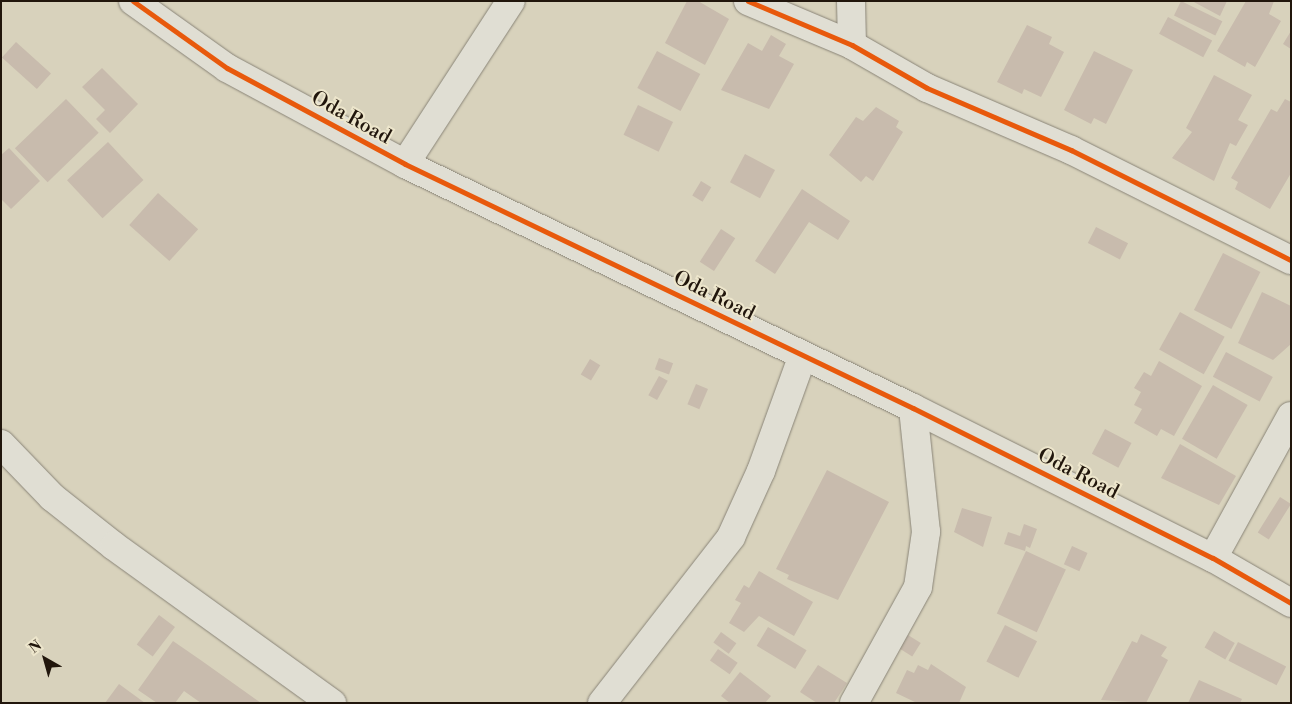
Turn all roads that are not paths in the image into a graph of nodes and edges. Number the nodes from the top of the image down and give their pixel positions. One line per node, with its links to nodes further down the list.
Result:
1 (133, 1): 6 (street, Oda Road)
2 (511, 1): 6 (street)
3 (748, 1): 5 (street)
4 (851, 1): 5 (street)
5 (852, 45): 7 (street)
6 (405, 164): 8 (street, Oda Road)
7 (1291, 260)
8 (803, 355): 9 (street, Oda Road); 15 (street)
9 (913, 408): 12 (street, Oda Road); 16 (street)
10 (1291, 416): 12 (street)
11 (4, 452): 14 (street)
12 (1213, 558): 13 (street, Oda Road)
13 (1291, 603)
14 (332, 703)
15 (602, 703)
16 (854, 703)

